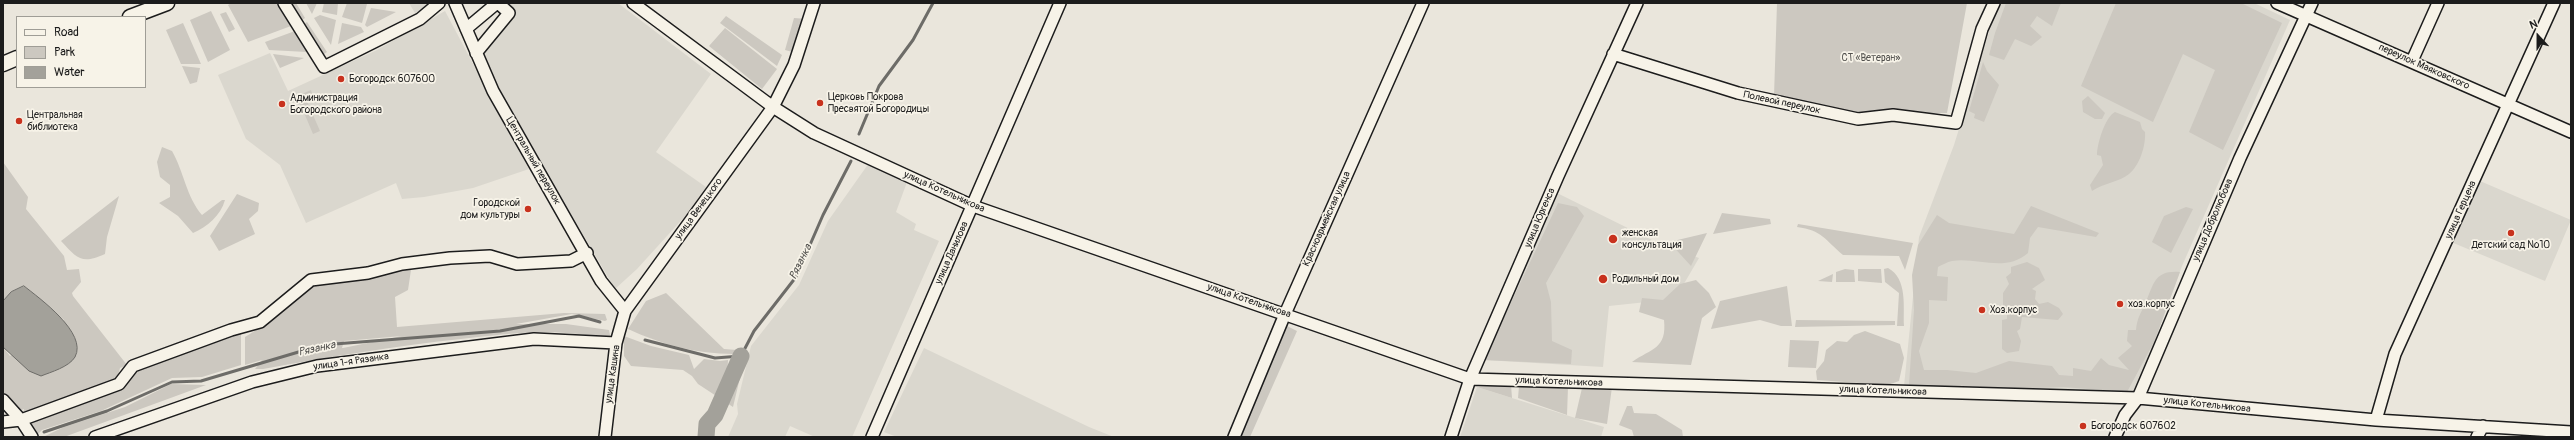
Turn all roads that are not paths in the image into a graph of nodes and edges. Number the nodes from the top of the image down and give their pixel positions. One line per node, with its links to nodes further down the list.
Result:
1 (167, 3): 16 (main road)
2 (284, 3): 3 (street)
3 (439, 3)
4 (498, 3): 18 (street); 19 (street)
5 (633, 3): 25 (street, улица Котельникова)
6 (814, 3): 25 (street, улица Венецкого)
7 (1060, 3): 27 (street, улица Данилова)
8 (1423, 3): 30 (street, Красноармейская улица)
9 (1637, 3): 20 (street, улица Юргенса)
10 (1994, 3): 20 (street, Полевой переулок)
11 (2277, 3): 17 (street, переулок Маяковского)
12 (2312, 3): 17 (street, улица Добролюбова)
13 (2438, 3): 22 (street)
14 (2554, 3): 24 (street, улица Герцена)
15 (459, 5): 18 (street, Центральный переулок)
16 (133, 16)
17 (2306, 16): 22 (street, переулок Маяковского); 33 (street, улица Добролюбова)
18 (466, 29): 19 (street, Центральный переулок)
19 (476, 53): 28 (street, Центральный переулок)
20 (1613, 54): 32 (street, улица Юргенса)
21 (16, 58): 23 (main road)
22 (2412, 61): 24 (street, переулок Маяковского)
23 (3, 64)
24 (2509, 104): 26 (street, переулок Маяковского); 36 (street, улица Герцена)
25 (773, 107): 27 (street, улица Котельникова); 29 (street, улица Венецкого)
26 (2571, 132)
27 (973, 206): 30 (street, улица Котельникова); 43 (street, улица Данилова)
28 (587, 253): 29 (street, Центральный переулок); 35 (street)
29 (625, 311): 31 (street, улица Кашина)
30 (1285, 314): 32 (street, улица Котельникова); 44 (street, Красноармейская улица)
31 (616, 343): 41 (street, улица 1-я Рязанка); 42 (street, улица Кашина)
32 (1470, 379): 33 (street, улица Котельникова); 45 (street, улица Юргенса)
33 (2138, 398): 36 (street, улица Котельникова); 46 (street, улица Добролюбова)
34 (3, 400): 35 (street)
35 (21, 420): 37 (street); 40 (street)
36 (2376, 420): 38 (street, улица Котельникова)
37 (3, 422)
38 (2482, 426): 39 (street, улица Котельникова); 47 (street)
39 (2571, 432)
40 (32, 437)
41 (95, 437)
42 (605, 437)
43 (872, 437)
44 (1234, 437)
45 (1451, 437)
46 (2115, 437)
47 (2477, 437)

